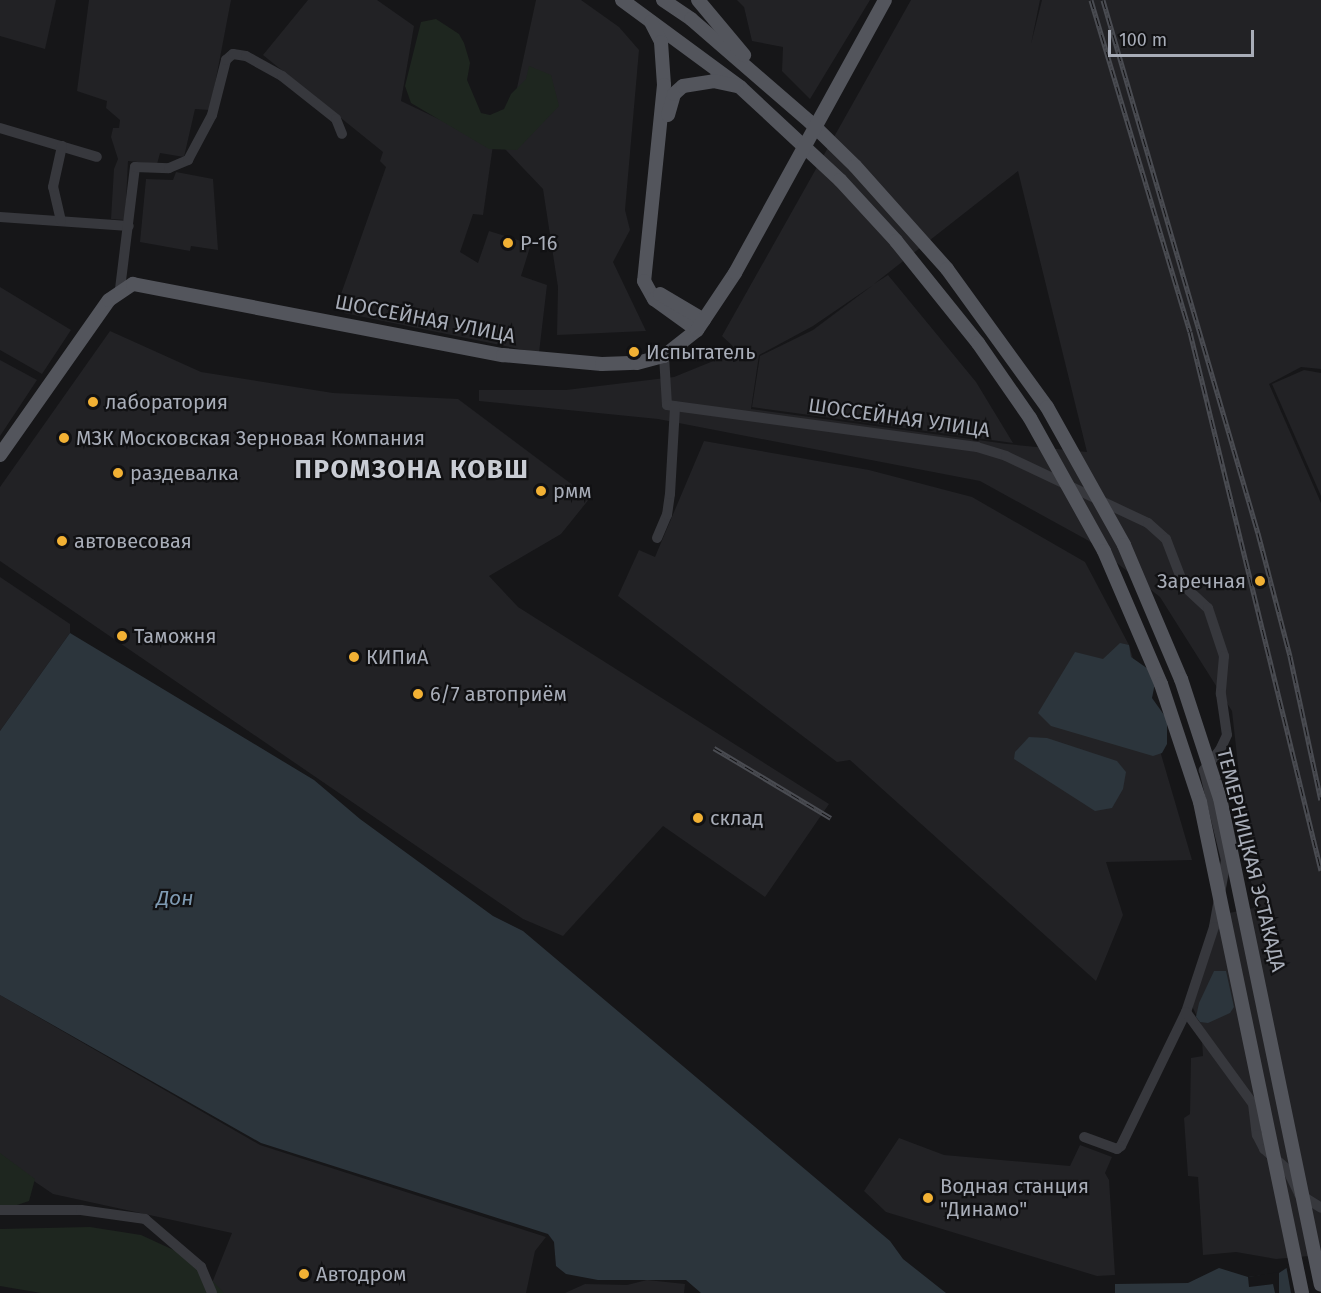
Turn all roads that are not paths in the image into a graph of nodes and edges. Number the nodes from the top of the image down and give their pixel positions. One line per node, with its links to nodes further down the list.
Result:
1 (622, 0): 5 (main road, ТЕМЕРНИЦКАЯ ЭСТАКАДА)
2 (663, 0): 6 (main road)
3 (698, 0): 6 (main road)
4 (885, 0): 16 (main road, ШОССЕЙНАЯ УЛИЦА)
5 (649, 19): 7 (main road, ТЕМЕРНИЦКАЯ ЭСТАКАДА); 16 (main road)
6 (753, 71): 25 (main road, ТЕМЕРНИЦКАЯ ЭСТАКАДА)
7 (740, 87): 16 (main road); 27 (main road, ТЕМЕРНИЦКАЯ ЭСТАКАДА)
8 (0, 128): 10 (street)
9 (342, 134): 14 (street)
10 (62, 146): 11 (street); 13 (street)
11 (97, 157)
12 (0, 217): 13 (street)
13 (62, 221): 14 (street)
14 (129, 226): 15 (street)
15 (120, 289): 17 (main road, ШОССЕЙНАЯ УЛИЦА); 19 (main road)
16 (701, 325): 17 (main road, ШОССЕЙНАЯ УЛИЦА)
17 (664, 356): 18 (street)
18 (671, 406): 20 (street); 21 (street, ШОССЕЙНАЯ УЛИЦА)
19 (0, 455)
20 (657, 538)
21 (1186, 1012): 22 (street, ШОССЕЙНАЯ УЛИЦА); 23 (street)
22 (1084, 1137)
23 (1321, 1208)
24 (0, 1210): 26 (street)
25 (1321, 1285)
26 (212, 1293)
27 (1302, 1293)

